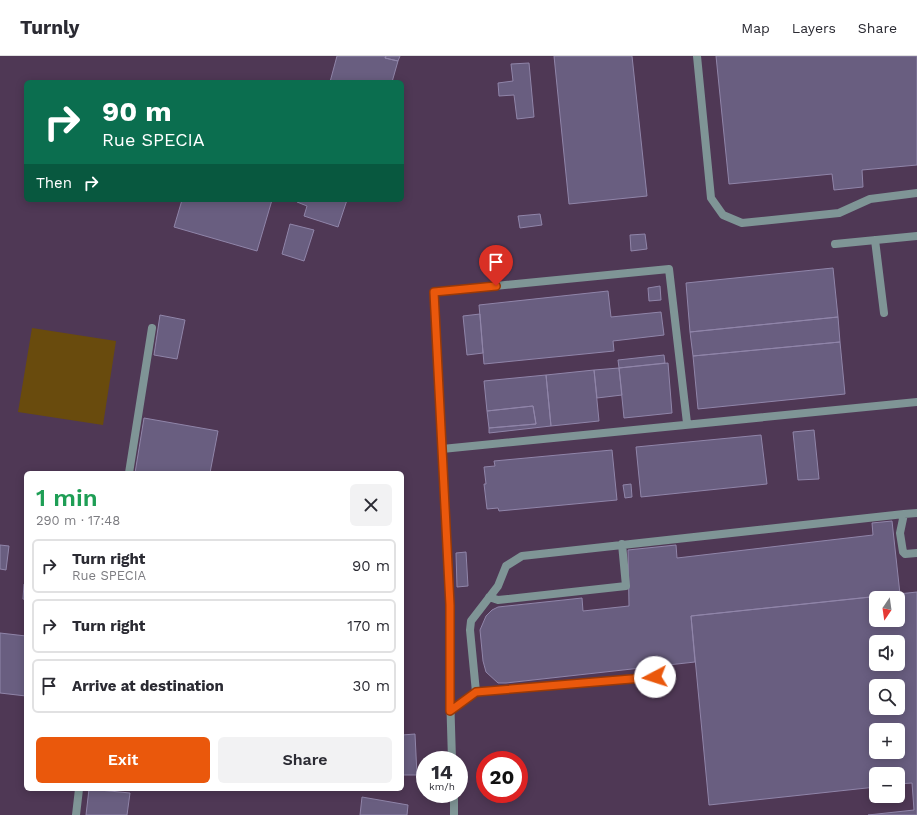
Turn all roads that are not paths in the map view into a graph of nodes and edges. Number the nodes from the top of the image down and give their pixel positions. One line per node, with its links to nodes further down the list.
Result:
1 (697, 56): 2 (street)
2 (917, 193)
3 (917, 236): 4 (street)
4 (875, 240): 5 (street); 6 (street)
5 (835, 244)
6 (884, 313)
7 (152, 328): 11 (street)
8 (917, 402): 9 (street)
9 (687, 423): 10 (street); 10 (street)
10 (442, 449): 19 (street)
11 (129, 471)
12 (917, 513): 13 (street)
13 (904, 514): 14 (street); 15 (street)
14 (622, 544): 16 (street); 16 (street)
15 (917, 553)
16 (489, 597): 18 (street)
17 (670, 676): 18 (street)
18 (476, 692): 19 (street)
19 (450, 711): 20 (street)
20 (452, 751)
21 (79, 791): 23 (street)
22 (454, 803): 24 (street)
23 (76, 815)
24 (454, 815)

